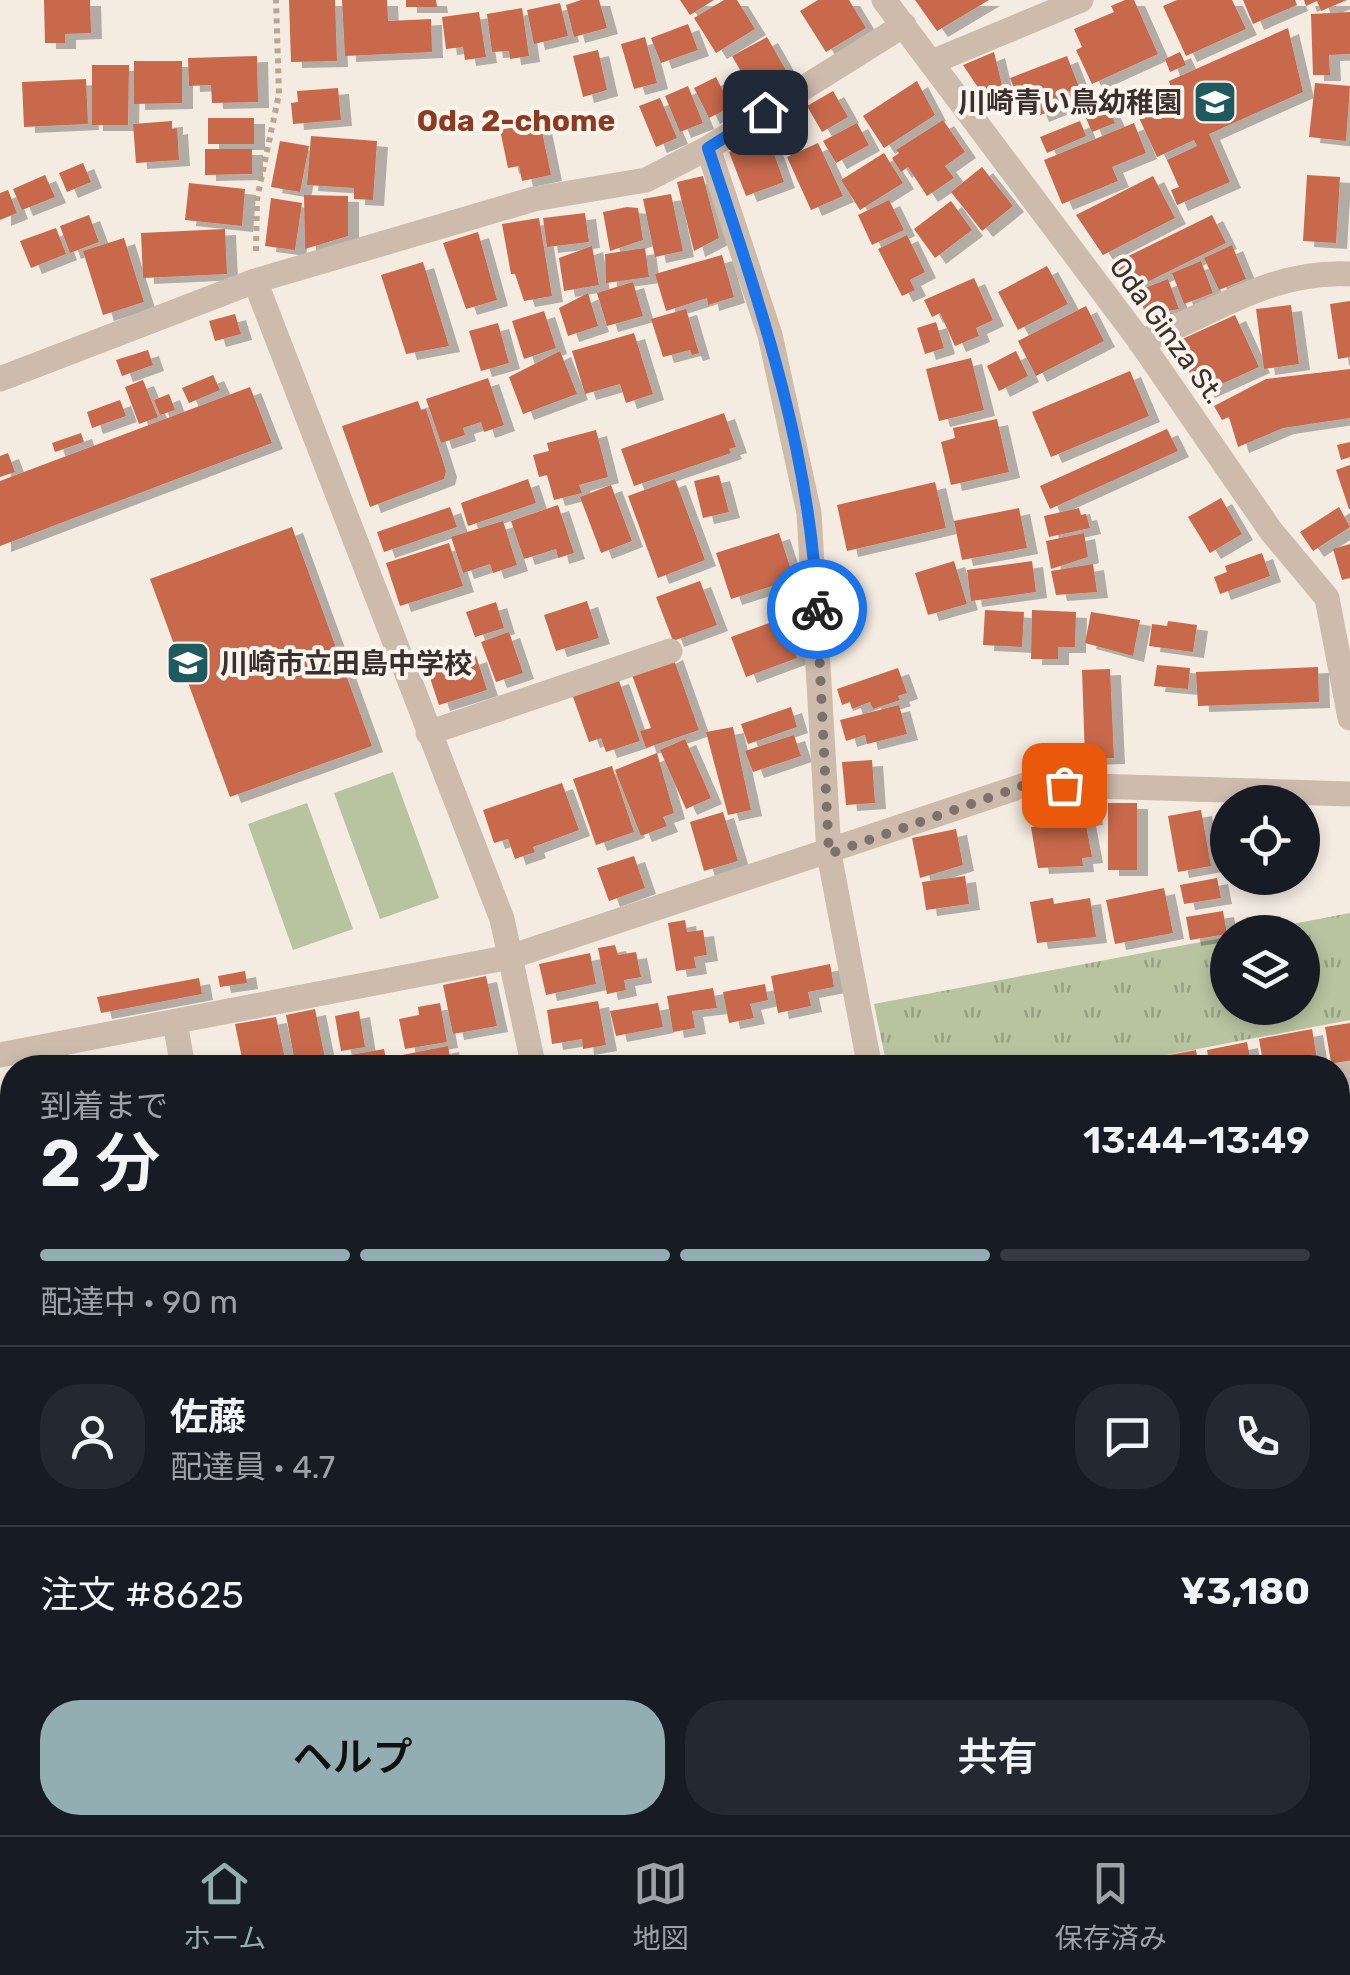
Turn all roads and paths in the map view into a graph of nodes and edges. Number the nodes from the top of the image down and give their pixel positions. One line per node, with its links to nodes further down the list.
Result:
1 (276, 0): 8 (path)
2 (884, 0): 4 (street, Oda Ginza St.)
3 (1081, 0): 5 (street)
4 (904, 25): 5 (street, Oda Ginza St.); 6 (street)
5 (932, 62): 9 (street, Oda Ginza St.)
6 (708, 148): 8 (street); 15 (street)
7 (1350, 274): 9 (street)
8 (255, 280): 10 (street); 13 (street)
9 (1140, 342): 12 (street, Oda Ginza St.)
10 (0, 376)
11 (670, 650): 13 (street)
12 (1350, 718)
13 (428, 733): 16 (street)
14 (1350, 794): 15 (street)
15 (829, 854): 16 (street); 21 (street)
16 (510, 957): 17 (street); 20 (street)
17 (175, 1022): 18 (street); 19 (street)
18 (0, 1055)
19 (181, 1055)
20 (531, 1055)
21 (868, 1055)

